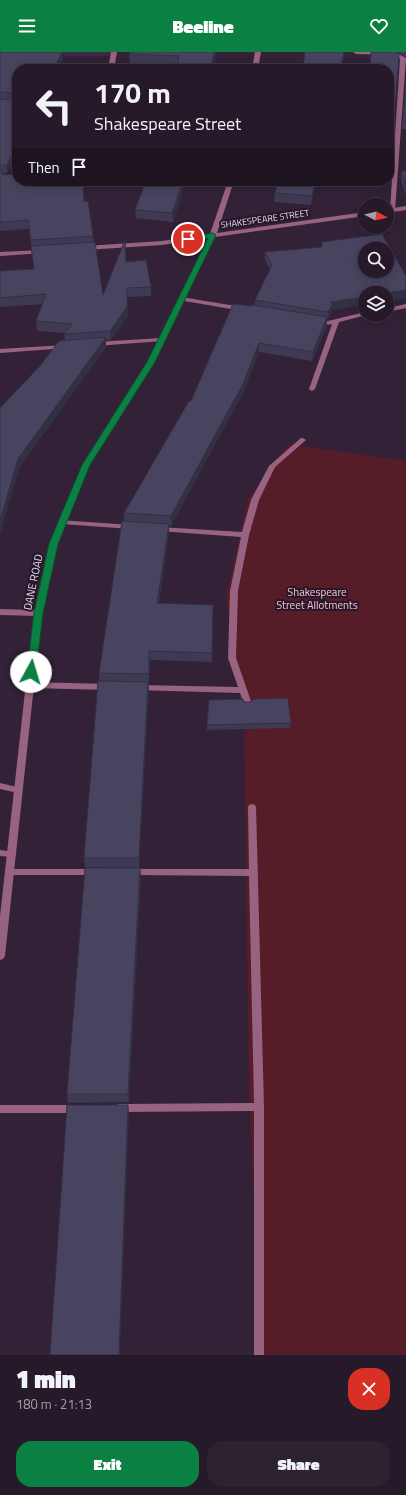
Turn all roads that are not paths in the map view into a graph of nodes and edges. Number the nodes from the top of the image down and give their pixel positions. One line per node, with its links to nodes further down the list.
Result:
1 (114, 52): 5 (street)
2 (258, 52): 6 (street)
3 (356, 52): 4 (street)
4 (401, 54): 7 (street)
5 (112, 64)
6 (256, 64)
7 (398, 134): 8 (street); 9 (street)
8 (406, 134)
9 (394, 172)
10 (229, 186): 16 (street, DANE ROAD)
11 (393, 186): 12 (street)
12 (391, 198)
13 (406, 208): 14 (street)
14 (394, 210)
15 (358, 215): 16 (street, SHAKESPEARE STREET)
16 (213, 235): 17 (street, SHAKESPEARE STREET); 20 (street, DANE ROAD)
17 (79, 249)
18 (49, 251): 19 (street)
19 (0, 254)
20 (181, 299): 23 (street); 27 (street, DANE ROAD)
21 (406, 306): 22 (street)
22 (394, 309)
23 (251, 310)
24 (358, 316): 26 (street)
25 (313, 320): 26 (street)
26 (337, 320): 31 (street)
27 (161, 340): 28 (street); 33 (street, DANE ROAD)
28 (92, 345)
29 (69, 346): 30 (street)
30 (0, 351)
31 (312, 389)
32 (303, 440): 34 (street)
33 (62, 522): 34 (street); 36 (street, DANE ROAD)
34 (245, 535): 40 (street)
35 (0, 612): 36 (street)
36 (38, 613): 37 (street, DANE ROAD)
37 (30, 685): 38 (street); 43 (street, DANE ROAD)
38 (116, 687)
39 (132, 687): 40 (street)
40 (243, 690): 41 (street)
41 (248, 704)
42 (0, 786): 43 (street)
43 (18, 790): 46 (street, DANE ROAD)
44 (252, 807): 50 (street)
45 (0, 853): 46 (street)
46 (11, 854): 47 (street, DANE ROAD)
47 (9, 872): 48 (street); 51 (street, DANE ROAD)
48 (105, 872)
49 (120, 872): 50 (street)
50 (253, 873): 52 (street)
51 (0, 956)
52 (259, 1107): 54 (street); 56 (street)
53 (86, 1108): 55 (street)
54 (110, 1108)
55 (0, 1109)
56 (259, 1355)

